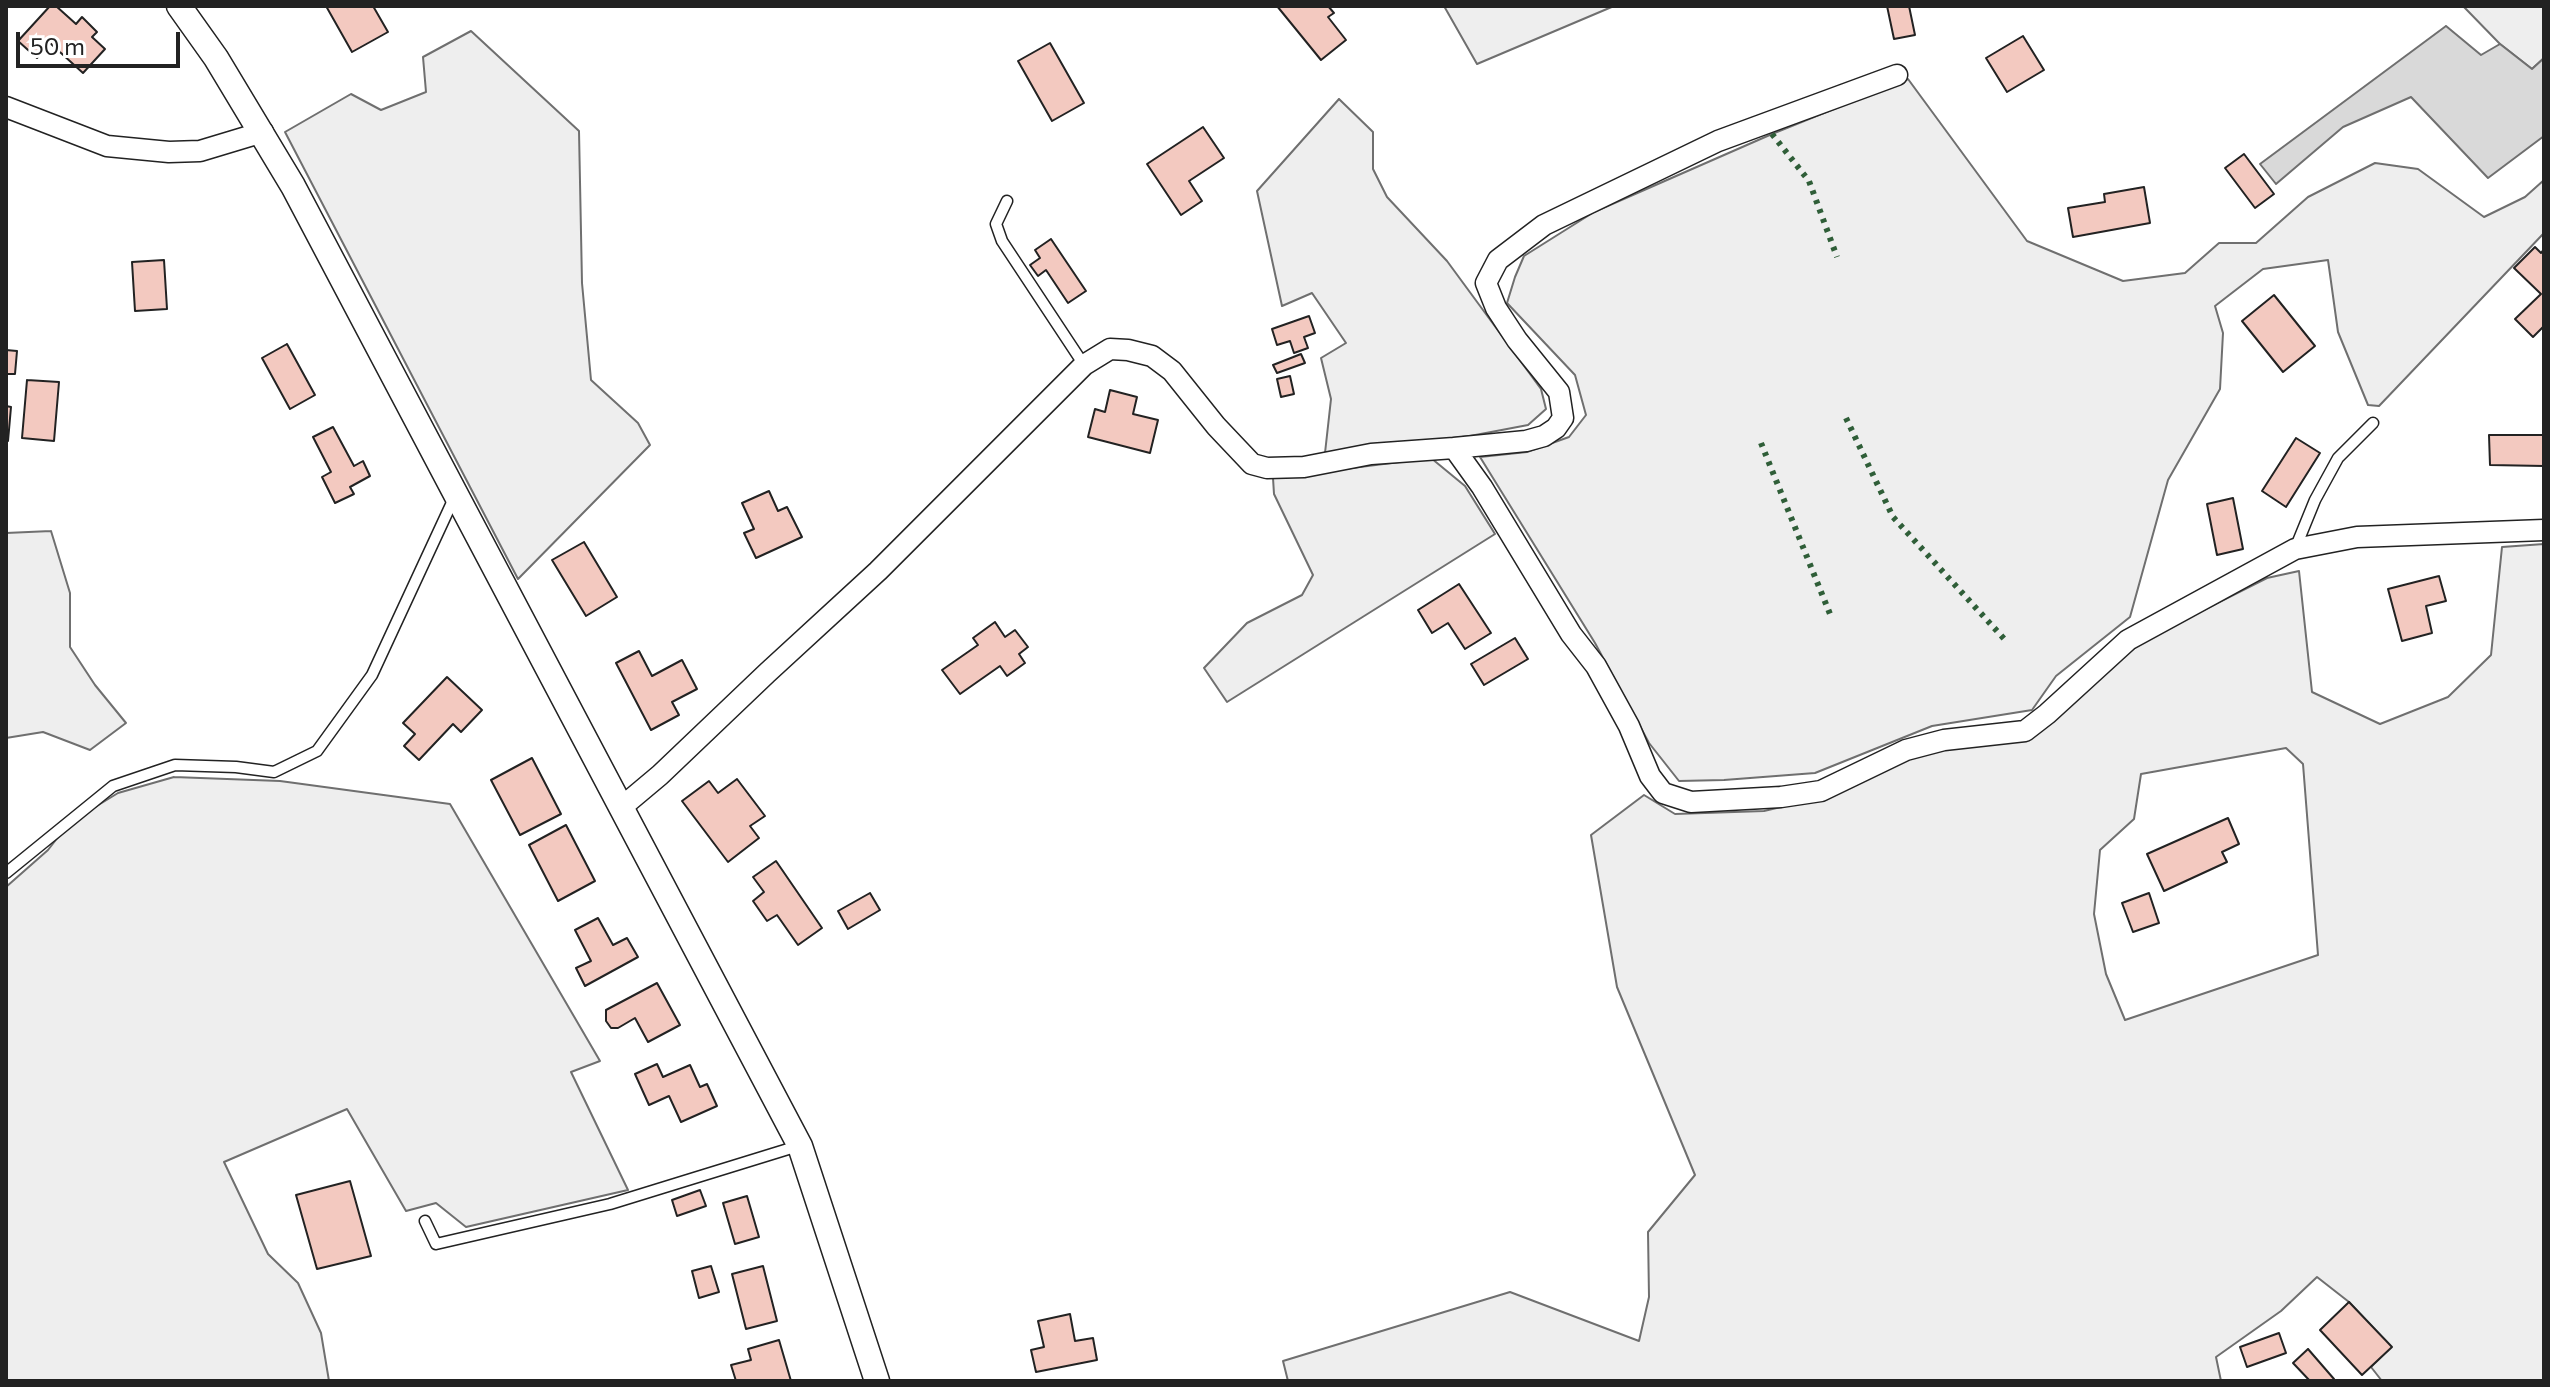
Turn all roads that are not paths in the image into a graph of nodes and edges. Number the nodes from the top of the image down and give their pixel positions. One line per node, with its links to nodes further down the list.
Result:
1 (179, 6): 4 (street)
2 (1897, 75): 8 (street)
3 (6, 107): 4 (street)
4 (263, 132): 9 (street)
5 (1007, 201): 6 (lane)
6 (1084, 365): 8 (street); 12 (street)
7 (2373, 423): 11 (lane)
8 (1454, 448): 11 (street)
9 (456, 493): 12 (street); 13 (lane)
10 (2544, 530): 11 (street)
11 (2295, 549)
12 (623, 806): 14 (street)
13 (6, 873)
14 (800, 1146): 15 (lane); 16 (street)
15 (425, 1221)
16 (877, 1381)

